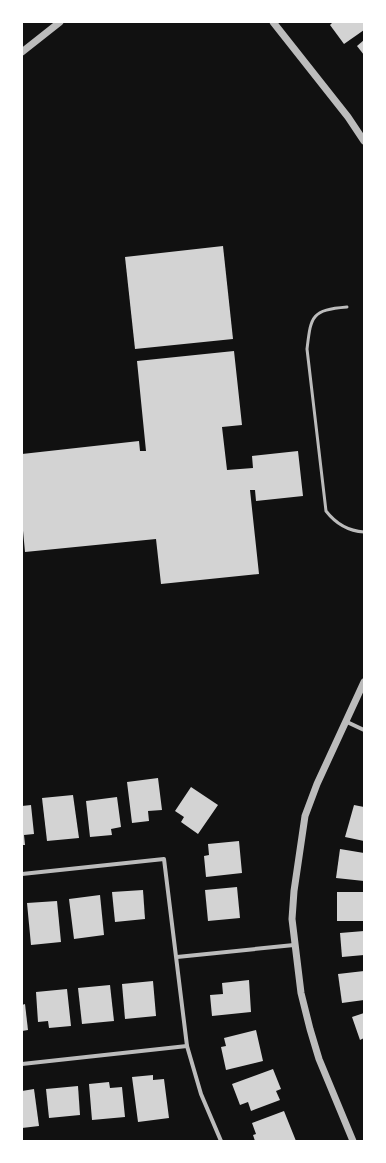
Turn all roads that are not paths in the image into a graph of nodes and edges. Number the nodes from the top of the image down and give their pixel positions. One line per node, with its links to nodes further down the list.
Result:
1 (60, 22): 3 (street)
2 (273, 22): 4 (street)
3 (22, 52)
4 (364, 141)
5 (347, 307): 6 (lane)
6 (364, 532)
7 (364, 682): 8 (street)
8 (346, 722): 9 (street); 11 (street)
9 (364, 730)
10 (22, 874): 12 (street)
11 (294, 946): 12 (street); 16 (street)
12 (177, 957): 13 (street)
13 (187, 1046): 14 (street); 15 (street)
14 (22, 1064)
15 (221, 1141)
16 (353, 1141)

